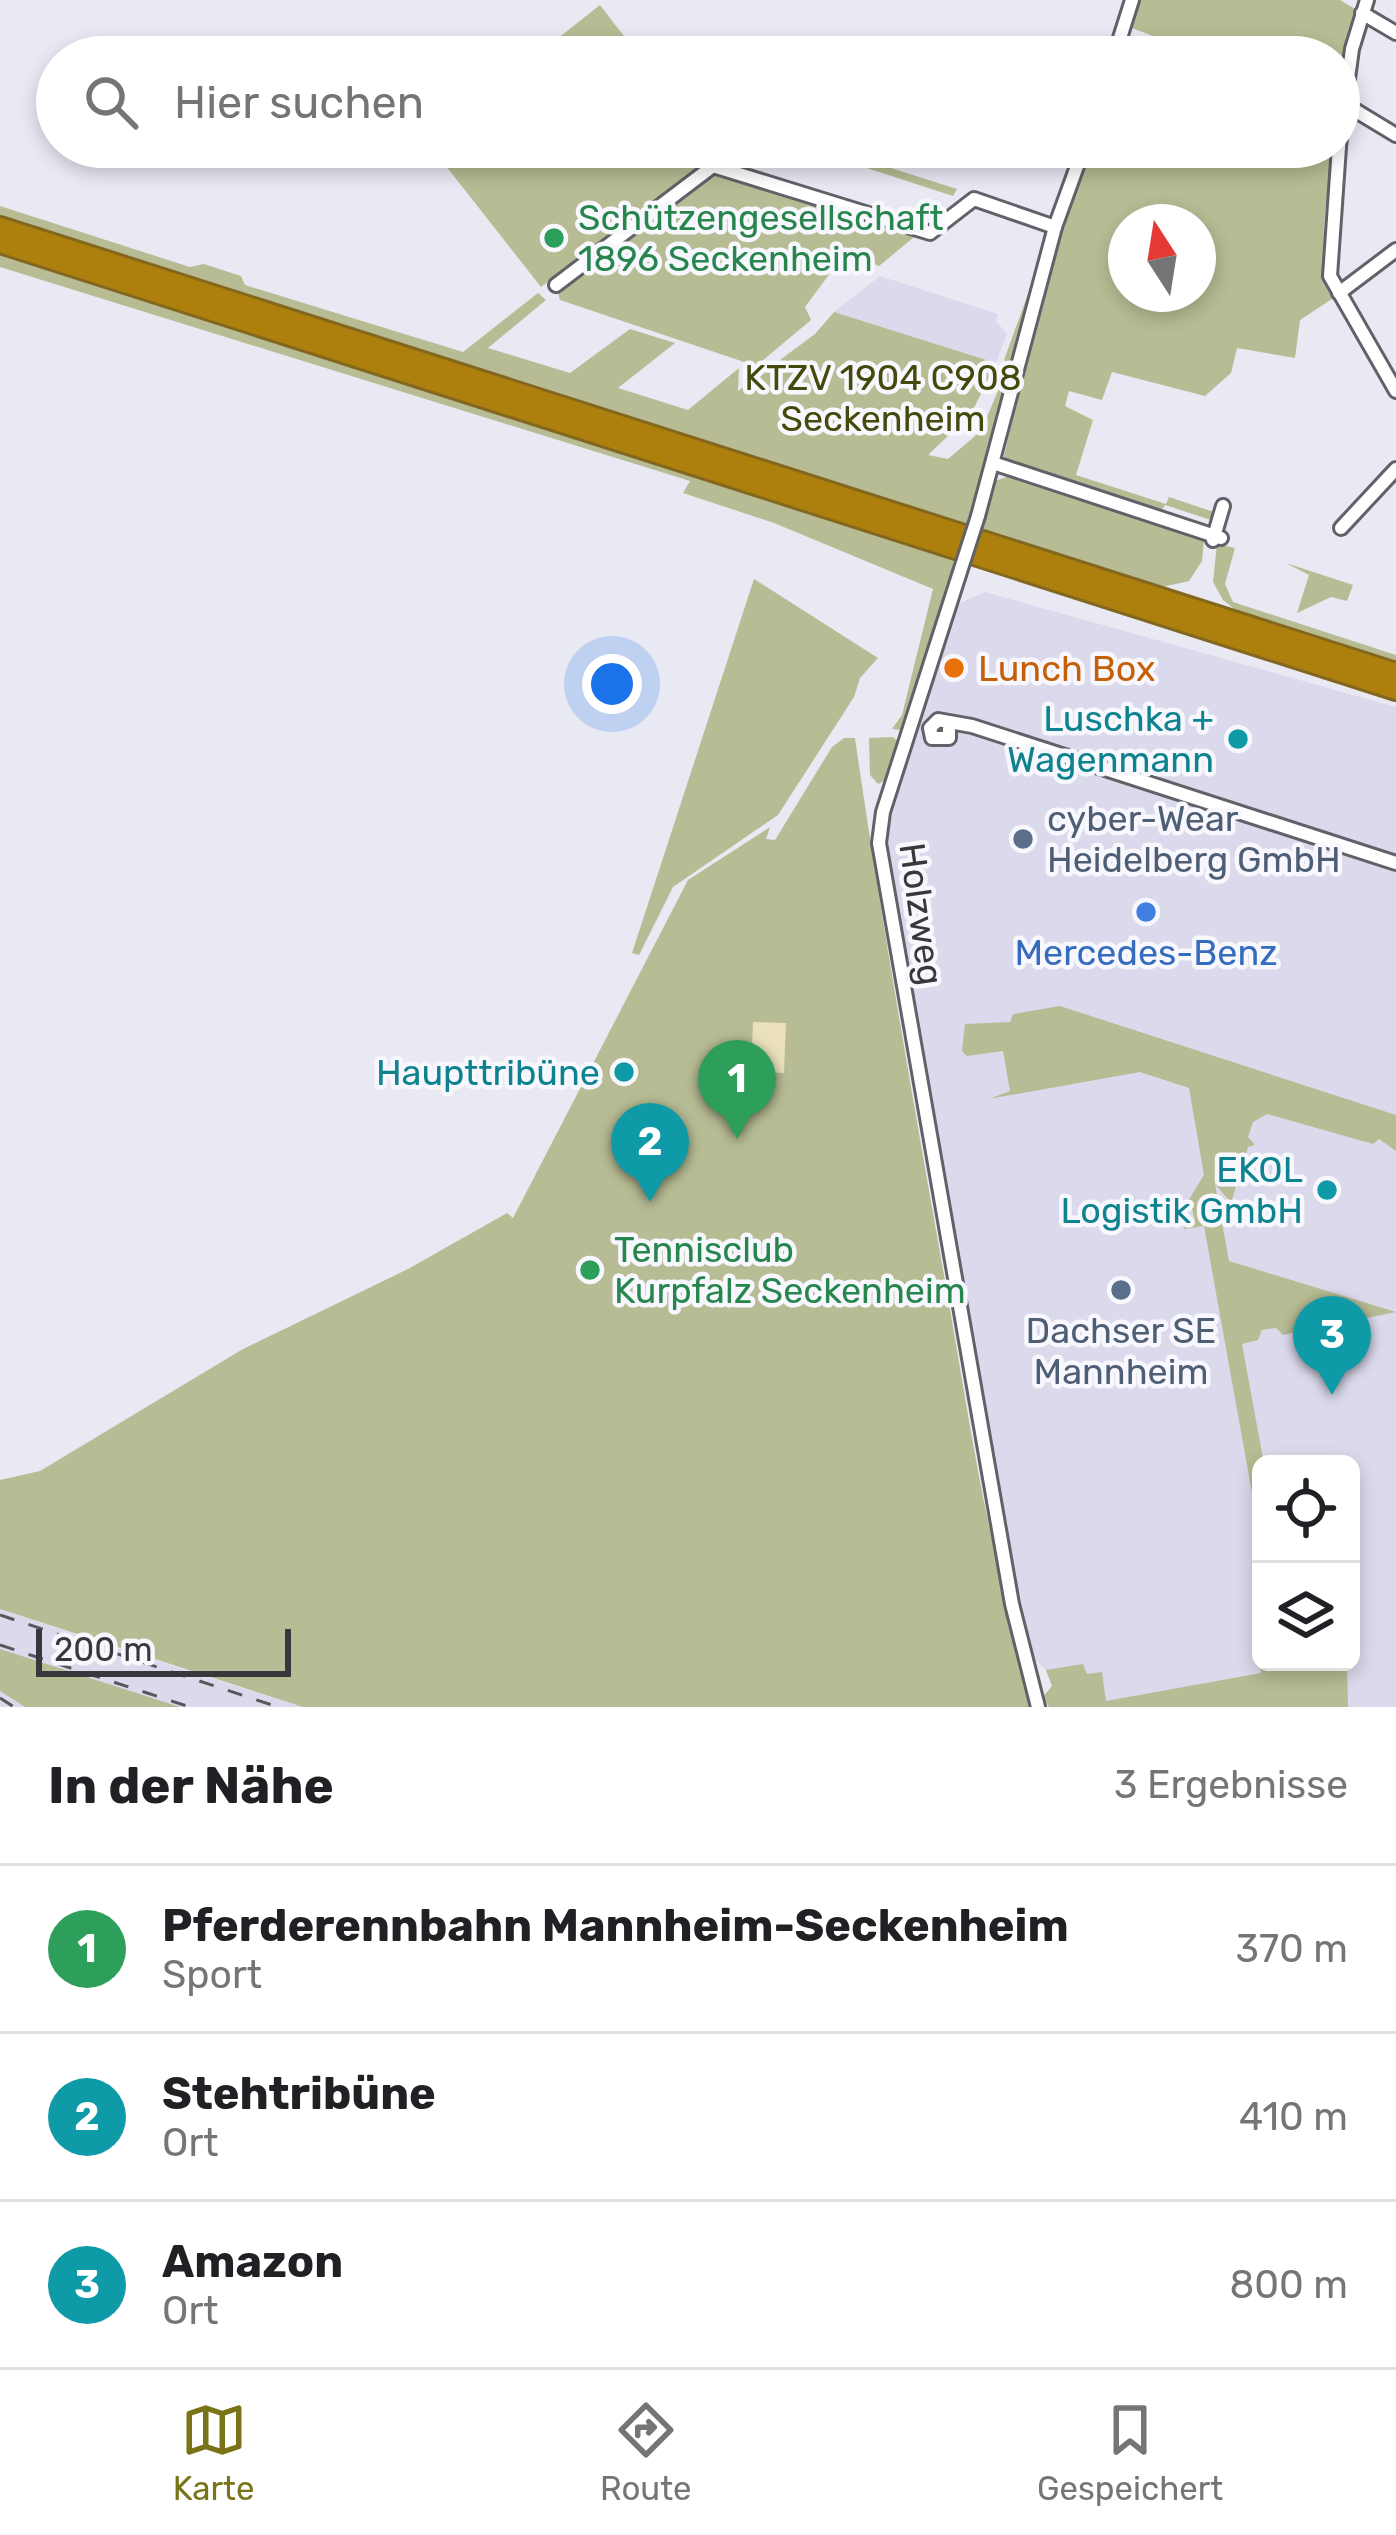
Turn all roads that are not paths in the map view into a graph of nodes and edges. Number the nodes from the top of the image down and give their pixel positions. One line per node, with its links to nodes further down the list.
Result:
1 (1132, 0): 4 (street)
2 (1364, 6): 3 (street); 5 (street)
3 (1396, 33)
4 (1121, 36)
5 (1358, 36)
6 (1360, 114): 7 (street)
7 (1396, 136)
8 (710, 168): 16 (street)
9 (719, 168): 13 (street)
10 (1076, 168): 13 (street, Holzweg)
11 (1337, 168): 17 (street)
12 (0, 227): 23 (highway)
13 (1055, 227): 19 (street, Holzweg)
14 (0, 243): 24 (highway)
15 (1396, 250): 17 (street)
16 (556, 284)
17 (1339, 293): 18 (street)
18 (1396, 392)
19 (997, 464): 21 (street); 25 (street, Holzweg, bridge)
20 (1396, 469): 22 (street)
21 (1222, 506)
22 (1341, 528)
23 (1396, 674)
24 (1396, 690)
25 (911, 722): 26 (street); 29 (street, Holzweg)
26 (932, 734): 27 (street); 28 (street)
27 (924, 752)
28 (1396, 862)
29 (1038, 1707)

